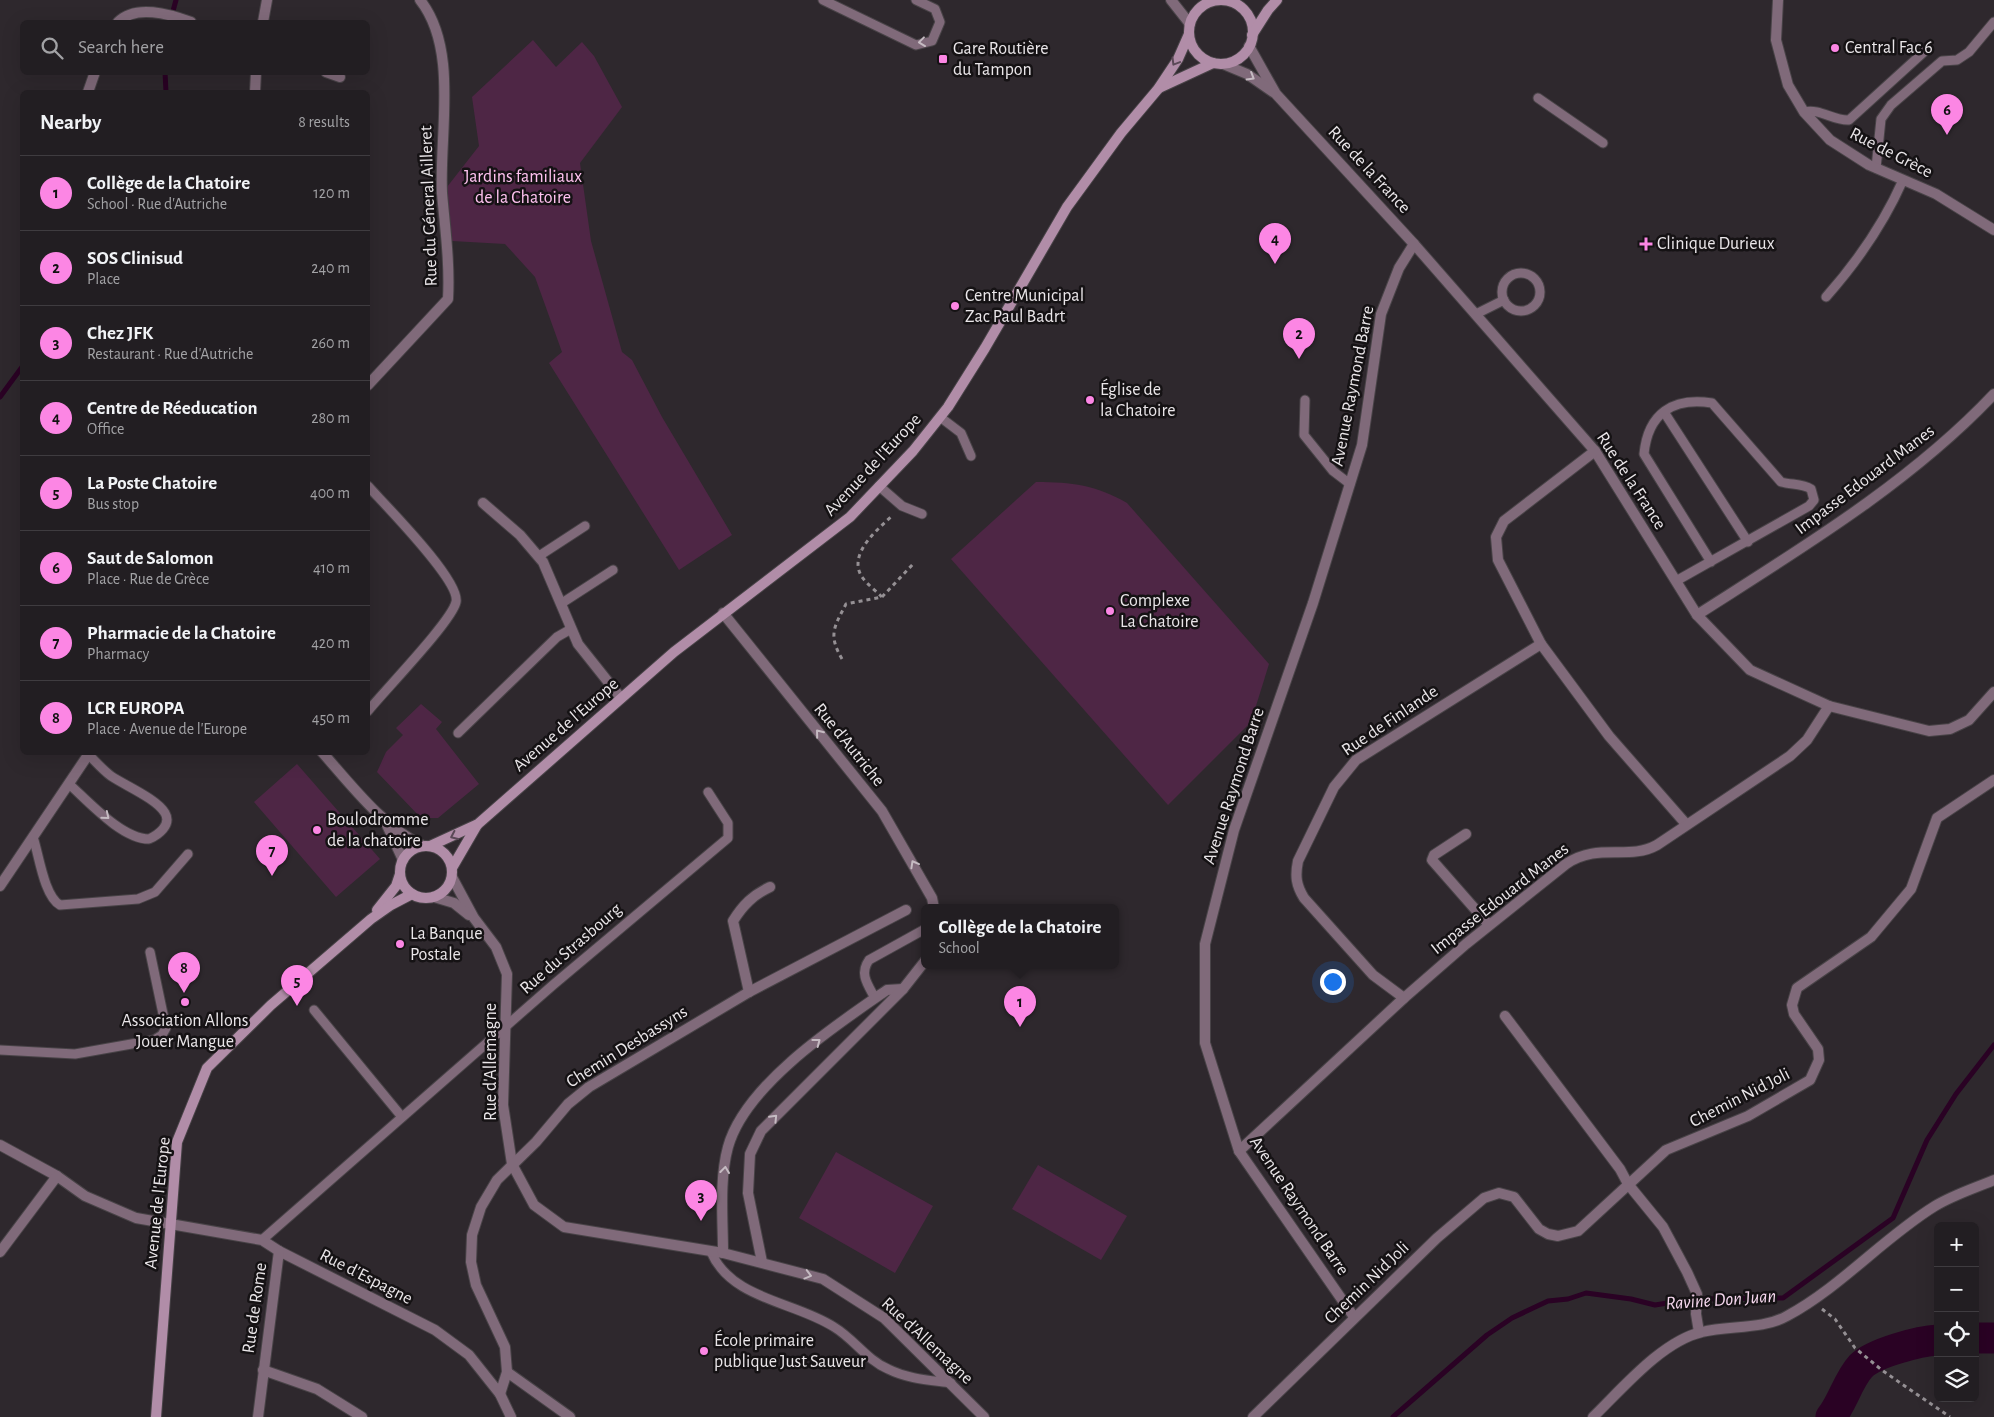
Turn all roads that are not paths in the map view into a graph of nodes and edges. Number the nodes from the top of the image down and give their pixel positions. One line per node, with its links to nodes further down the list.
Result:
1 (267, 0): 12 (street)
2 (420, 0): 37 (street, Rue du Géneral Ailleret)
3 (823, 0): 4 (lane, one-way to 3)
4 (916, 0)
5 (1171, 0): 14 (street)
6 (1218, 0): 9 (street); 14 (street)
7 (1277, 0): 15 (street)
8 (1778, 0): 28 (street, Rue de Grèce)
9 (1234, 1): 15 (street)
10 (122, 20): 11 (street)
11 (182, 20)
12 (263, 20)
13 (1994, 22): 30 (lane)
14 (1189, 29): 18 (street); 23 (street, Avenue de l'Europe, one-way to 23)
15 (1252, 35): 16 (street)
16 (1249, 46): 18 (street); 26 (street, Rue de la France)
17 (1925, 51): 28 (lane)
18 (1218, 63): 23 (street, Avenue de l'Europe); 26 (street, Rue de la France, one-way to 26)
19 (94, 75): 24 (street)
20 (256, 75): 25 (street)
21 (333, 75): 22 (street)
22 (340, 78)
23 (1158, 88): 41 (street, Avenue de l'Europe)
24 (89, 90)
25 (255, 90)
26 (1276, 94): 33 (street, Rue de la France)
27 (1538, 98): 29 (lane)
28 (1804, 112): 30 (street, Rue de Grèce)
29 (1602, 143)
30 (1876, 168): 31 (street, Rue de Grèce)
31 (1903, 180): 32 (street, Rue de Grèce); 34 (lane)
32 (1994, 230)
33 (1414, 244): 36 (street, Rue de la France); 44 (street, Avenue Raymond Barre)
34 (1826, 297)
35 (1504, 300): 35 (lane); 36 (lane)
36 (1476, 314): 42 (street, Rue de la France)
37 (370, 383)
38 (1994, 394): 57 (street, Impasse Edouard Manes)
39 (1305, 400): 44 (lane)
40 (1664, 412): 50 (lane); 50 (lane); 52 (lane)
41 (940, 417): 43 (lane); 45 (street, Avenue de l'Europe)
42 (1595, 451): 54 (street, Rue de la France); 59 (street)
43 (971, 456)
44 (1350, 484): 103 (street, Avenue Raymond Barre)
45 (879, 486): 48 (lane); 56 (street, Avenue de l'Europe)
46 (370, 488): 63 (lane)
47 (483, 503): 51 (street)
48 (922, 514)
49 (585, 526): 51 (lane)
50 (1748, 542): 52 (lane)
51 (539, 556): 55 (street)
52 (1711, 562): 54 (lane)
53 (614, 570): 55 (lane)
54 (1676, 581): 57 (street, Rue de la France)
55 (562, 603): 58 (street)
56 (723, 613): 61 (street, Avenue de l'Europe); 85 (street, Rue d'Autriche, one-way to 56)
57 (1697, 615): 62 (street, Rue de la France)
58 (571, 629): 61 (street); 64 (lane)
59 (1540, 644): 73 (street); 96 (street, Rue de Finlande)
60 (1994, 692): 62 (street, Rue de la France)
61 (622, 698): 72 (street, Avenue de l'Europe)
62 (1829, 706): 73 (street, Impasse Edouard Manes)
63 (370, 709)
64 (458, 733)
65 (89, 755): 69 (street)
66 (91, 755): 69 (lane, one-way to 66)
67 (327, 755): 71 (street)
68 (1994, 780): 107 (street, Chemin Nid Joli)
69 (69, 784): 75 (street)
70 (708, 792): 99 (lane, Rue du Strasbourg)
71 (384, 820): 76 (street); 78 (street)
72 (478, 824): 76 (street, Avenue de l'Europe, one-way to 76); 80 (street, Avenue de l'Europe)
73 (1686, 824): 89 (street, Impasse Edouard Manes)
74 (1466, 834): 89 (street)
75 (33, 837): 77 (lane); 81 (street)
76 (426, 846): 78 (street); 80 (street)
77 (188, 854)
78 (403, 860): 79 (street)
79 (400, 873): 83 (street); 88 (street, Avenue de l'Europe)
80 (452, 873): 84 (street); 87 (street, Rue d'Allemagne)
81 (0, 886)
82 (770, 887): 94 (street)
83 (412, 894): 84 (street); 88 (street, Avenue de l'Europe)
84 (434, 897): 87 (street, Rue d'Allemagne)
85 (933, 904)
86 (906, 910): 94 (street, Chemin Desbassyns)
87 (474, 918): 99 (street, Rue d'Allemagne)
88 (371, 919): 108 (street, Avenue de l'Europe)
89 (1489, 925): 96 (street, Impasse Edouard Manes)
90 (921, 931): 95 (lane)
91 (150, 952): 100 (lane)
92 (921, 966): 93 (street)
93 (903, 989): 95 (street); 114 (street, one-way to 93)
94 (749, 992): 104 (street, Chemin Desbassyns)
95 (875, 998): 113 (street, one-way to 95)
96 (1404, 998): 103 (street, Impasse Edouard Manes)
97 (314, 1010): 101 (lane)
98 (1505, 1016): 107 (street)
99 (507, 1026): 101 (lane, Rue du Strasbourg); 104 (street, Rue d'Allemagne)
100 (0, 1050)
101 (402, 1117): 109 (lane, Rue du Strasbourg)
102 (0, 1145): 105 (street, Rue d'Espagne)
103 (1239, 1152): 115 (street, Avenue Raymond Barre)
104 (512, 1164): 112 (street, Rue d'Allemagne); 118 (street, Chemin Desbassyns)
105 (57, 1176): 108 (street, Rue d'Espagne); 110 (street)
106 (1994, 1180): 116 (street)
107 (1628, 1184): 115 (street, Chemin Nid Joli); 116 (street)
108 (170, 1225): 109 (street, Rue d'Espagne); 121 (street, Avenue de l'Europe)
109 (262, 1240): 111 (street, Rue d'Espagne)
110 (0, 1252)
111 (279, 1252): 117 (street, Rue de Rome); 120 (street, Rue d'Espagne)
112 (711, 1252): 113 (street, Rue d'Allemagne); 119 (lane)
113 (723, 1253): 114 (street, Rue d'Allemagne)
114 (762, 1262): 119 (street, Rue d'Allemagne, one-way to 119)
115 (1354, 1317): 127 (street, Chemin Nid Joli)
116 (1699, 1332): 128 (street)
117 (263, 1370): 122 (street, Rue de Rome); 123 (street, Rue de Rome)
118 (507, 1372): 120 (street); 125 (street)
119 (951, 1383): 126 (street, Rue d'Allemagne)
120 (500, 1394): 124 (street, Rue d'Espagne)
121 (156, 1417)
122 (258, 1417)
123 (362, 1417)
124 (511, 1417)
125 (570, 1417)
126 (984, 1417)
127 (1253, 1417)
128 (1593, 1417)

